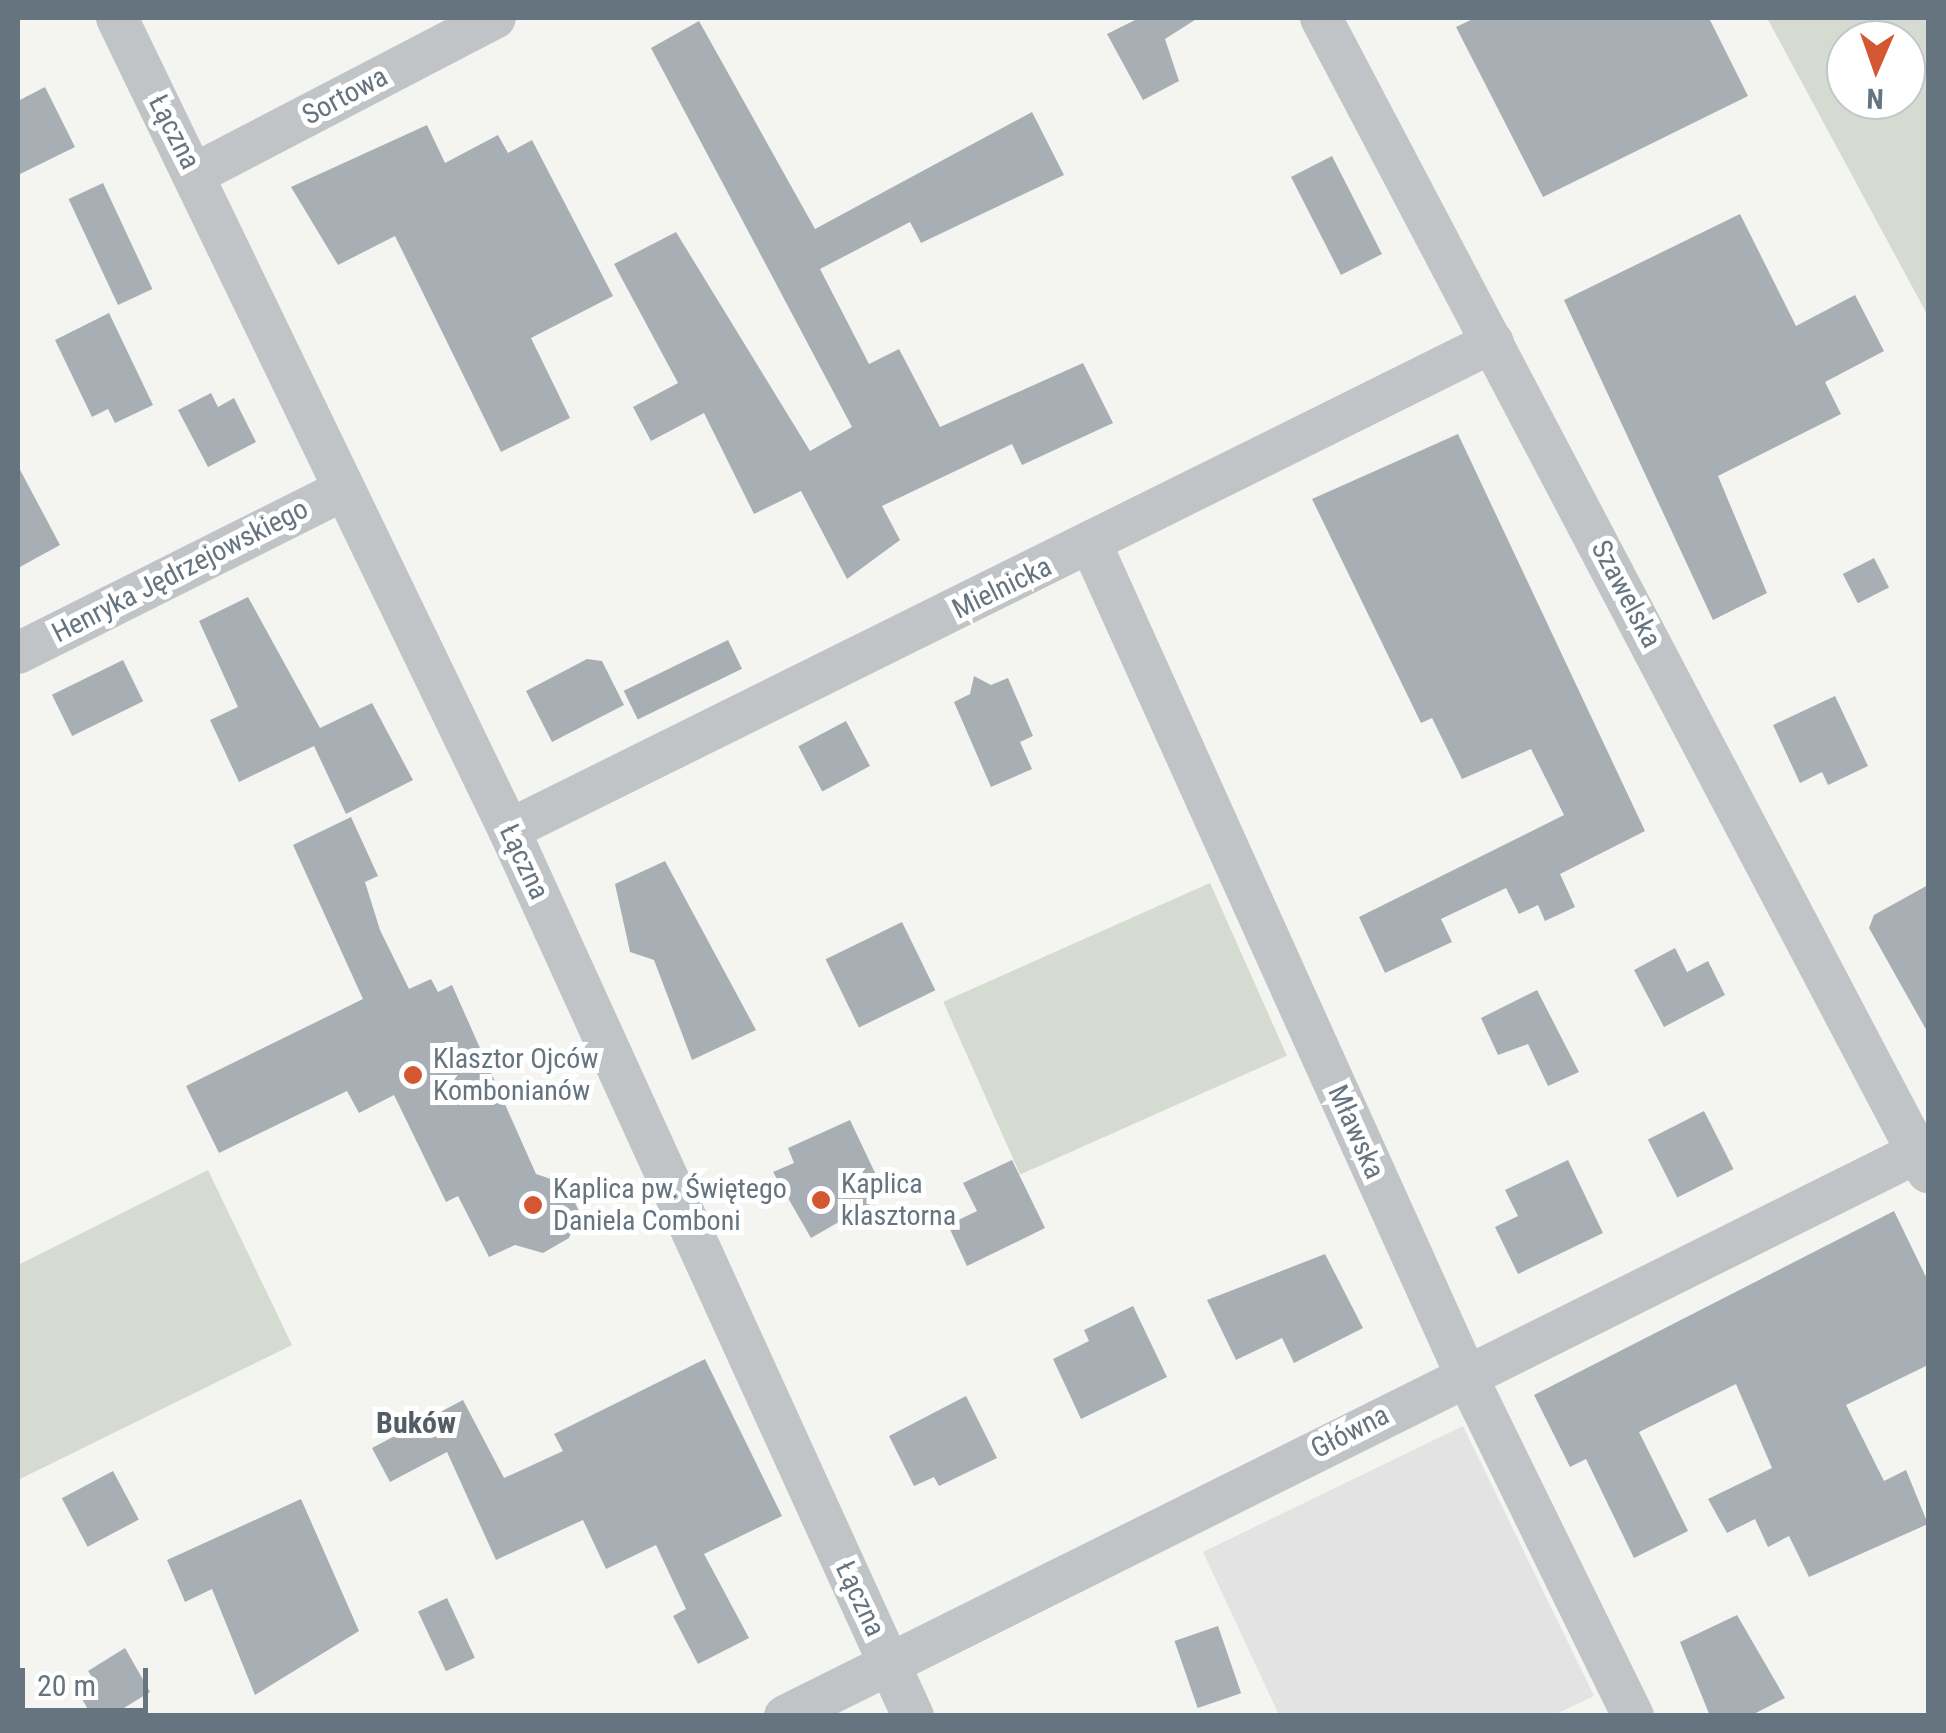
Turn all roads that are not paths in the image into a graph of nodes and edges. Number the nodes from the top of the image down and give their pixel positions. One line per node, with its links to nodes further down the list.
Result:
1 (117, 18): 4 (street, Łączna)
2 (495, 18): 4 (street, Sortowa)
3 (1320, 18): 5 (street, Szawelska)
4 (196, 174): 6 (street, Łączna)
5 (1494, 342): 7 (street, Mielnicka); 10 (street, Szawelska)
6 (343, 490): 8 (street, Henryka Jędrzejowskiego); 9 (street, Łączna)
7 (1091, 544): 9 (street, Mielnicka); 11 (street, Mławska)
8 (18, 652)
9 (509, 830): 12 (street, Łączna)
10 (1923, 1162): 11 (street, Główna)
11 (1465, 1374): 12 (street, Główna); 15 (street, Mławska)
12 (890, 1665): 13 (street, Główna); 14 (street, Łączna)
13 (784, 1716)
14 (914, 1716)
15 (1633, 1716)

